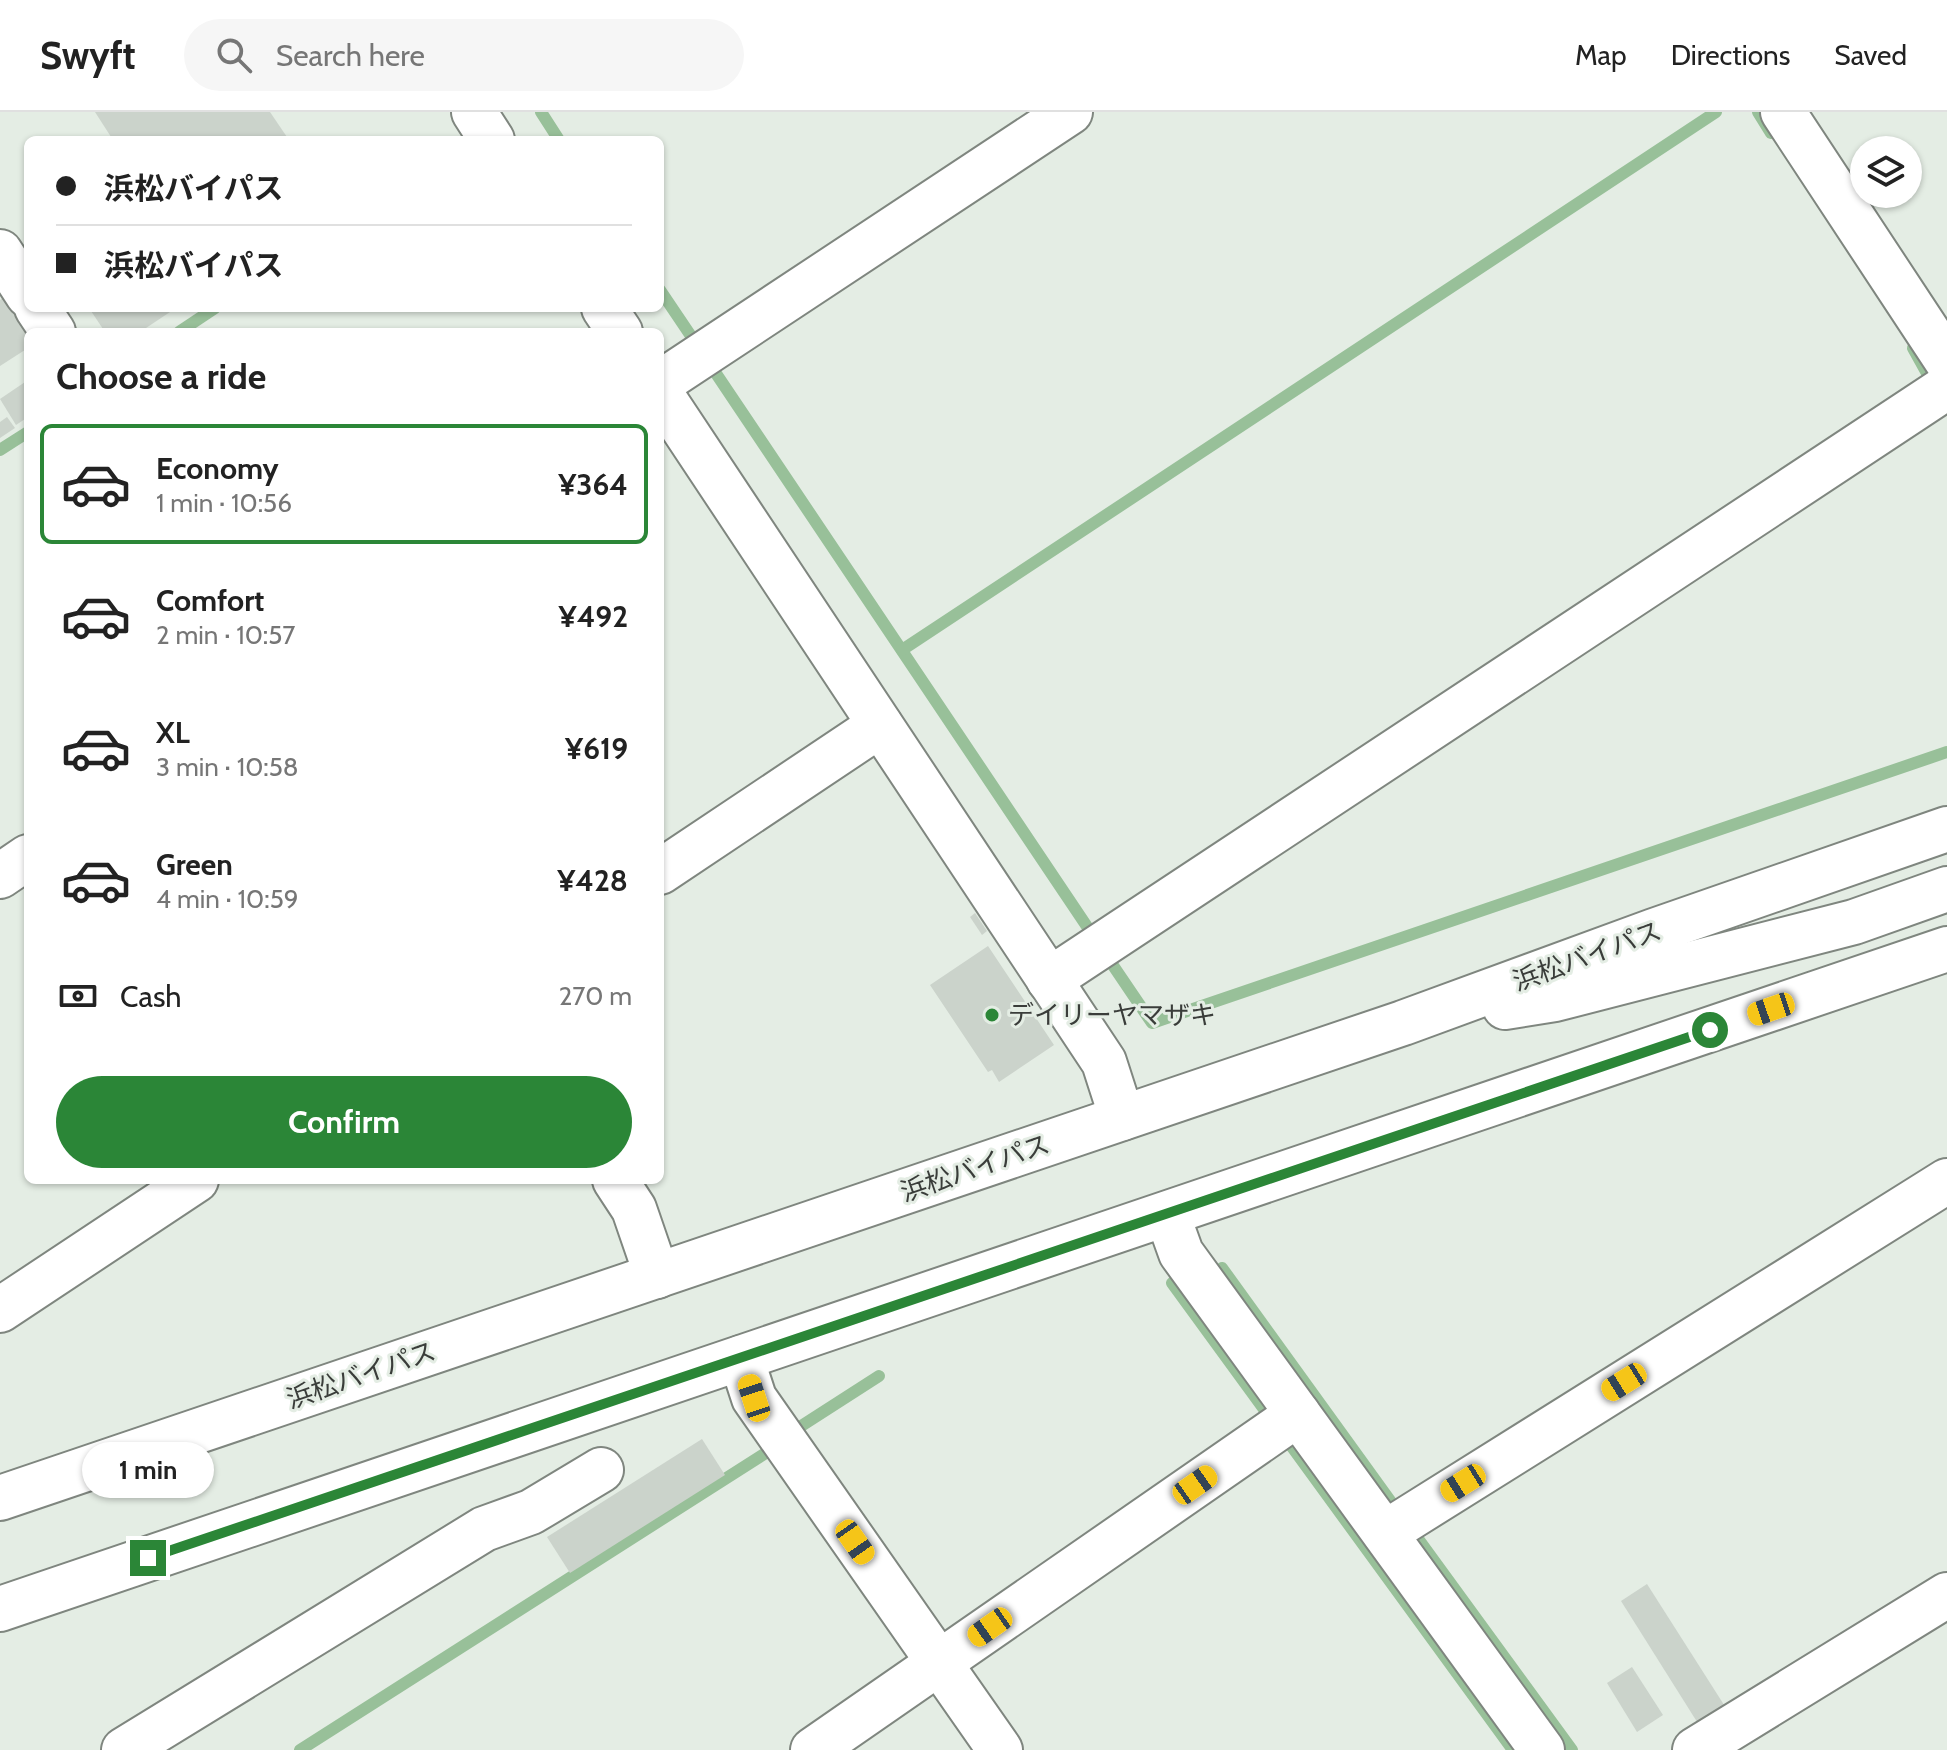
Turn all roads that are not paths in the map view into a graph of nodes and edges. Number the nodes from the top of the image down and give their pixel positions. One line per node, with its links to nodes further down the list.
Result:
1 (474, 112): 4 (main road)
2 (1070, 112): 8 (main road)
3 (1783, 112): 7 (main road)
4 (489, 136)
5 (0, 252): 6 (main road)
6 (24, 289)
7 (1947, 361)
8 (664, 380)
9 (1947, 387): 18 (main road)
10 (667, 418): 11 (main road)
11 (880, 725): 14 (main road); 18 (main road)
12 (1947, 829): 19 (main road, 浜松バイパス)
13 (24, 860): 15 (main road)
14 (664, 869)
15 (0, 876)
16 (1947, 889): 19 (main road)
17 (1947, 949): 24 (main road)
18 (1049, 980): 20 (main road)
19 (1403, 1023): 20 (main road, 浜松バイパス)
20 (1122, 1118): 25 (main road, 浜松バイパス)
21 (1947, 1181): 31 (main road)
22 (190, 1184): 26 (main road)
23 (618, 1184): 25 (main road)
24 (1167, 1214): 27 (main road); 28 (main road)
25 (657, 1276): 30 (main road, 浜松バイパス)
26 (0, 1310)
27 (741, 1358): 33 (main road); 34 (main road)
28 (1298, 1414): 31 (main road); 34 (main road)
29 (601, 1470): 35 (main road)
30 (0, 1498)
31 (1385, 1533): 38 (main road)
32 (1947, 1595): 39 (main road)
33 (0, 1609)
34 (939, 1663): 36 (main road); 37 (main road)
35 (124, 1750)
36 (813, 1750)
37 (1000, 1750)
38 (1542, 1750)
39 (1695, 1750)

